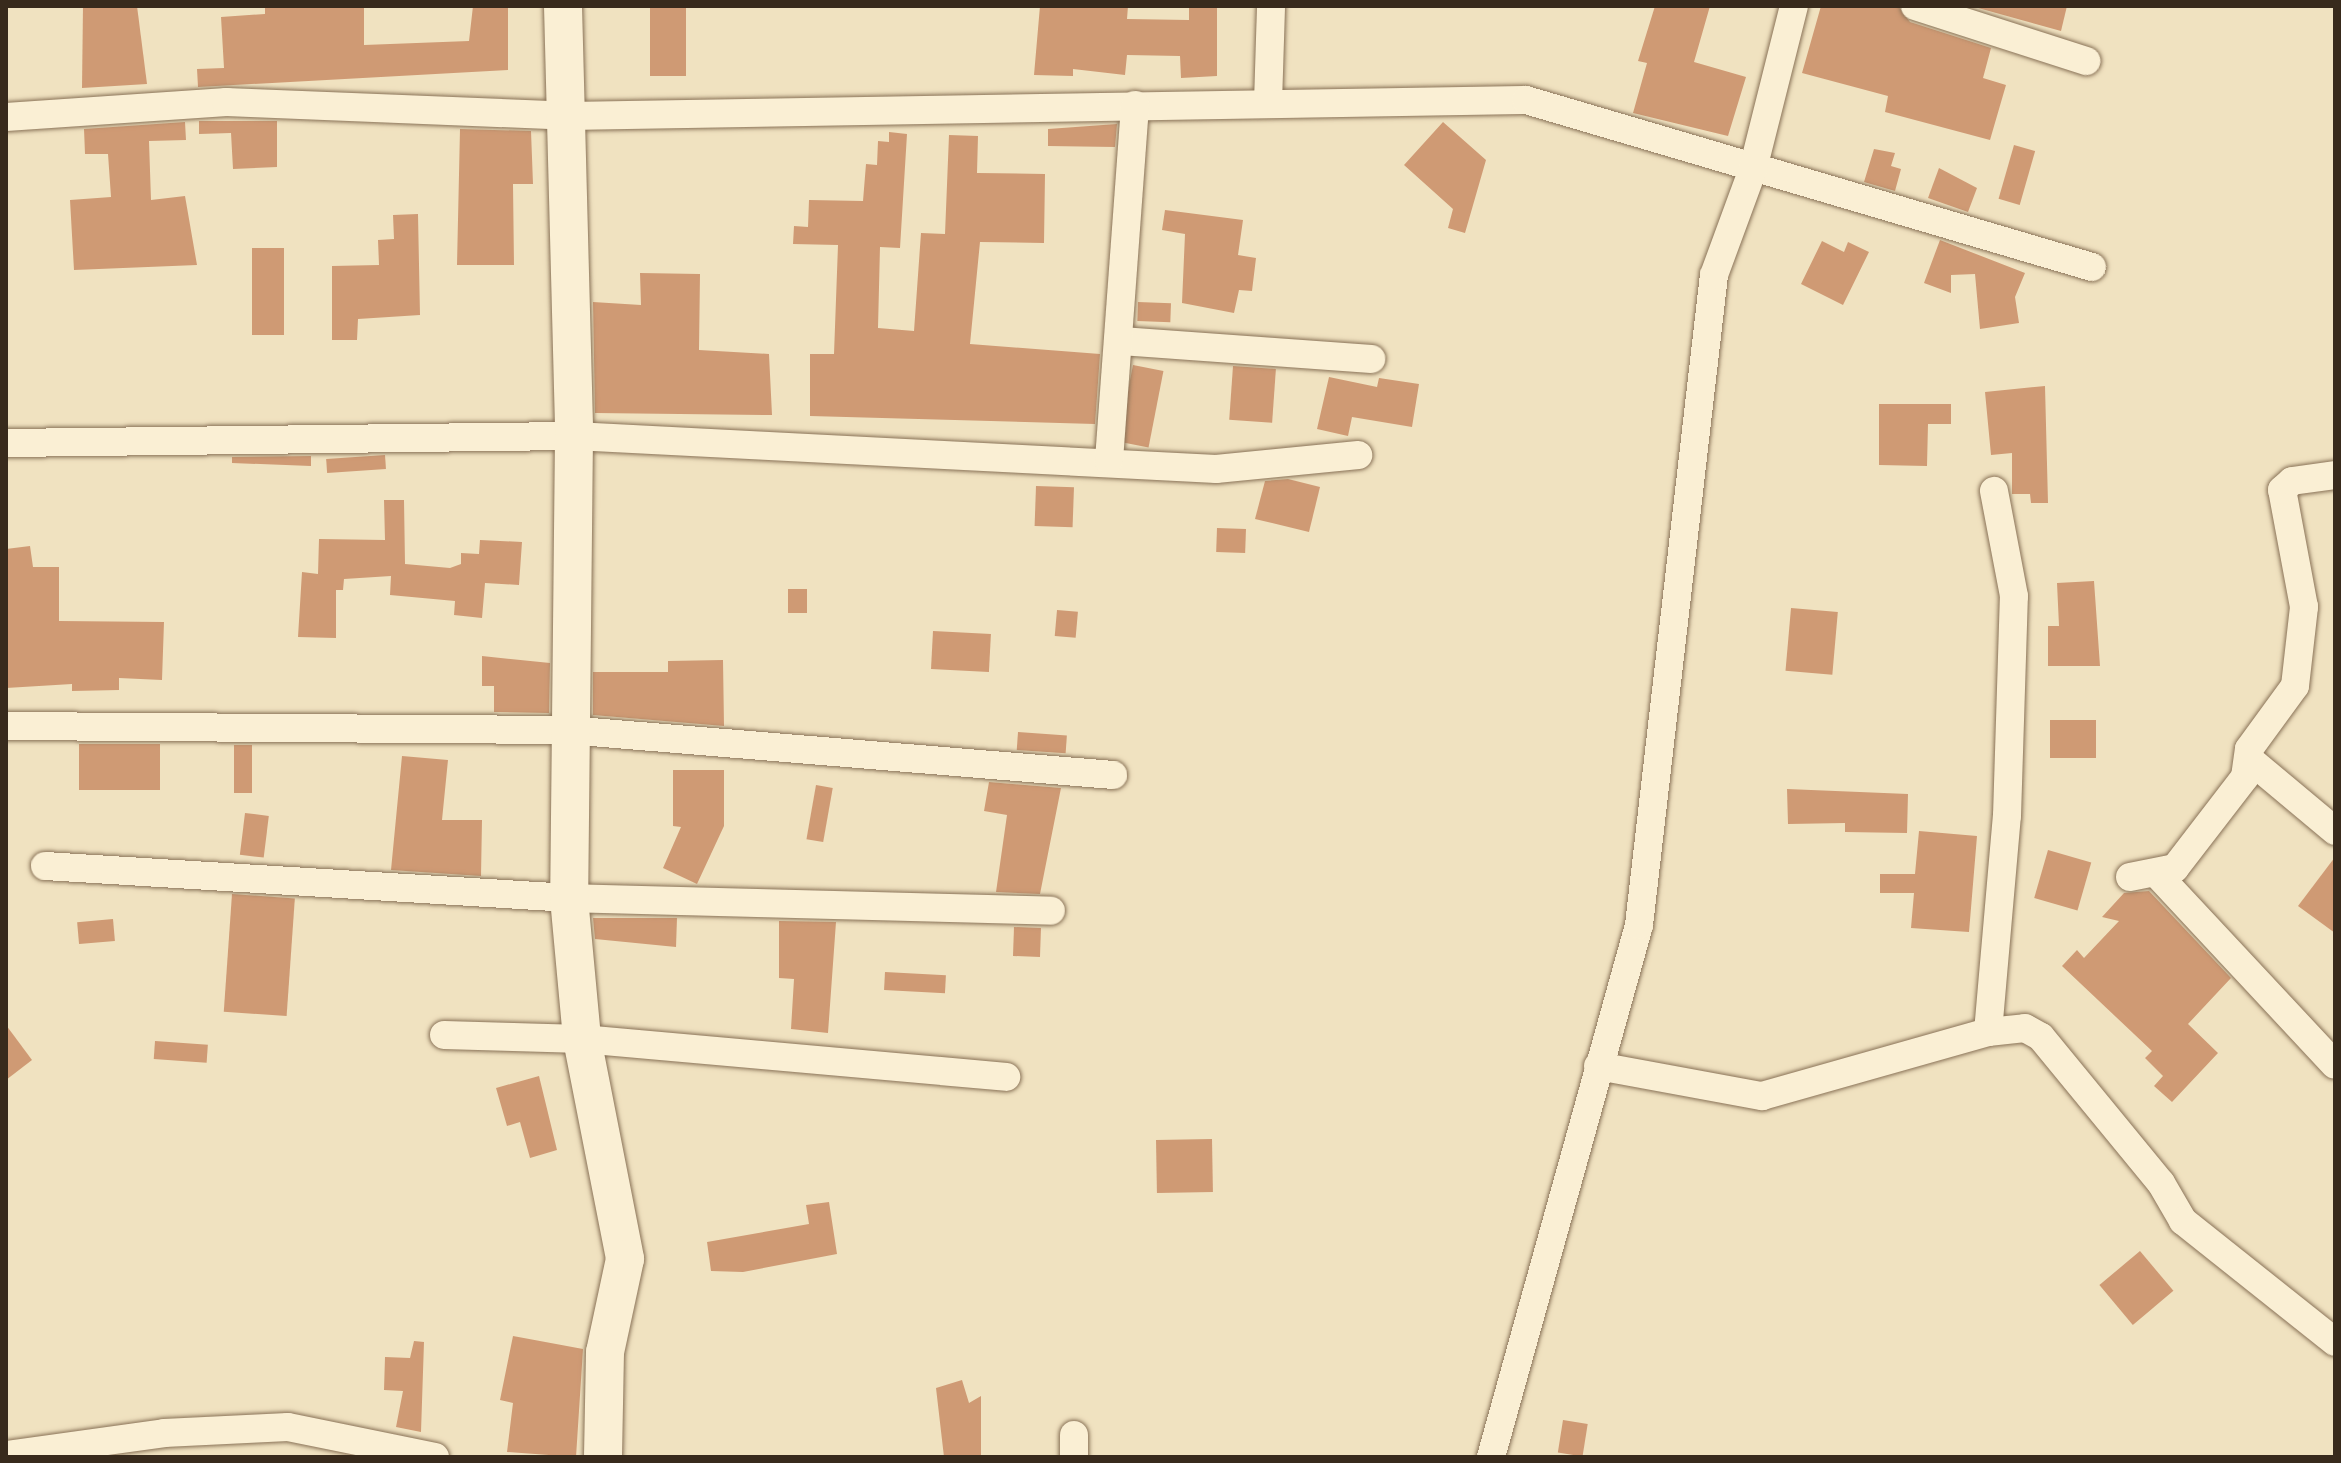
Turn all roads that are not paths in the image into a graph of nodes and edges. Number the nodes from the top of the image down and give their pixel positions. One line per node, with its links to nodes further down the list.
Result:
1 (563, 6): 8 (street)
2 (1271, 6): 6 (street)
3 (1794, 6): 10 (street)
4 (1915, 6): 5 (street)
5 (2086, 61)
6 (1268, 103): 7 (street); 10 (street)
7 (1135, 105): 8 (street); 12 (street)
8 (568, 116): 9 (street); 14 (street)
9 (6, 117)
10 (1753, 169): 11 (street); 32 (street)
11 (2092, 267)
12 (1121, 341): 13 (street); 17 (street)
13 (1371, 359)
14 (574, 436): 15 (street); 17 (street); 21 (street)
15 (6, 443)
16 (1358, 455): 17 (street)
17 (1109, 460)
18 (2335, 475): 22 (street)
19 (1994, 491): 28 (street)
20 (6, 726): 21 (street)
21 (567, 730): 23 (street); 26 (street)
22 (2249, 759): 24 (street); 31 (street)
23 (1113, 775)
24 (2335, 831)
25 (45, 866): 26 (street)
26 (569, 898): 27 (street); 30 (street)
27 (1051, 911)
28 (1988, 1032): 32 (street); 34 (street)
29 (444, 1035): 30 (street)
30 (582, 1039): 33 (street); 37 (street)
31 (2335, 1065)
32 (1598, 1066): 38 (street)
33 (1006, 1077)
34 (2335, 1342)
35 (21, 1454): 36 (street)
36 (435, 1457)
37 (603, 1457)
38 (1491, 1457)

